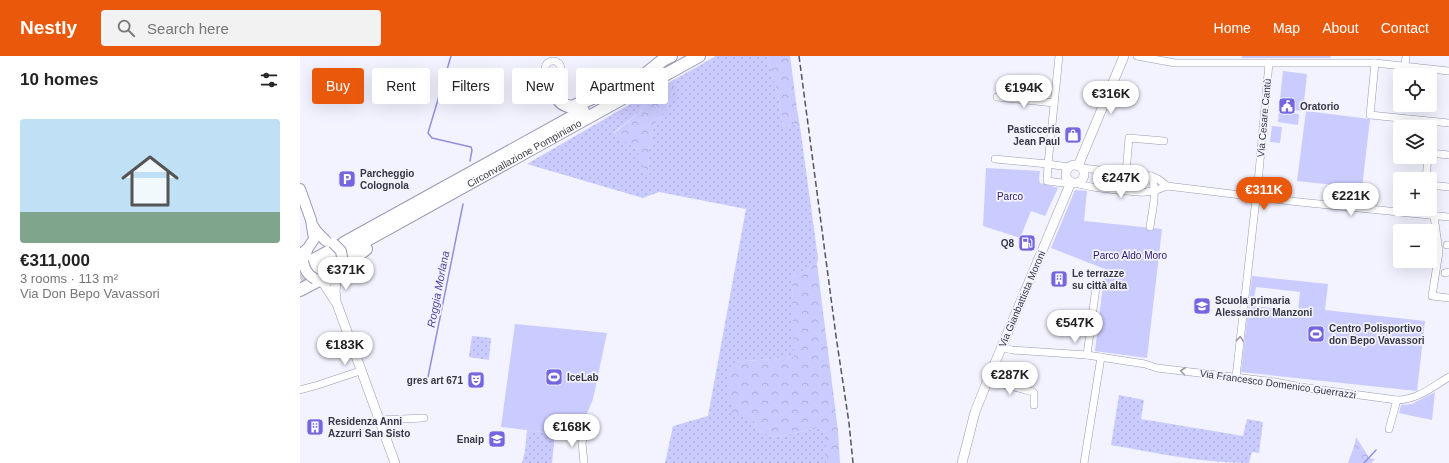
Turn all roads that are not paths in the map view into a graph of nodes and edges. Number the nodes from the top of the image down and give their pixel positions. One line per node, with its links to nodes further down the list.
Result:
1 (671, 56): 14 (highway)
2 (682, 56): 15 (highway, Circonvallazione Pompiniano)
3 (699, 56): 26 (highway, Circonvallazione Pompiniano)
4 (1059, 56): 18 (street)
5 (1124, 56): 31 (main road, Via Gianbattista Moroni)
6 (1137, 56): 9 (street)
7 (1406, 56): 11 (street)
8 (556, 59): 12 (street); 13 (street)
9 (1269, 63): 10 (street); 42 (street, Via Cesare Cantù)
10 (1375, 63): 11 (street); 22 (street)
11 (1405, 67): 16 (street)
12 (545, 68)
13 (561, 68)
14 (653, 68)
15 (660, 68)
16 (1449, 71)
17 (997, 97): 18 (street)
18 (1054, 103): 30 (street)
19 (564, 104): 20 (highway)
20 (579, 104)
21 (596, 104): 48 (highway, Circonvallazione Pompiniano)
22 (1414, 120)
23 (1437, 122): 24 (street)
24 (1449, 123)
25 (1164, 141): 33 (street)
26 (540, 145): 48 (highway, Circonvallazione Pompiniano); 48 (highway)
27 (1437, 154): 28 (street)
28 (1449, 155)
29 (996, 159): 30 (street)
30 (1048, 164): 31 (street); 35 (street)
31 (1078, 166): 32 (street); 35 (main road, Via Gianbattista Moroni); 35 (main road, Via Gianbattista Moroni)
32 (1117, 172): 33 (street); 40 (street)
33 (1126, 174): 34 (street)
34 (1151, 176): 36 (street); 41 (street)
35 (1072, 182): 40 (street); 54 (main road, Via Gianbattista Moroni)
36 (1167, 186): 41 (street); 42 (street)
37 (1437, 186): 38 (street)
38 (1449, 187)
39 (300, 189): 46 (main road)
40 (1114, 189): 41 (street)
41 (1154, 191): 47 (street)
42 (1256, 196): 43 (street); 58 (street, Via Cesare Cantù, one-way to 42)
43 (1393, 209)
44 (1434, 216): 45 (street); 52 (street)
45 (1449, 217)
46 (311, 220): 48 (main road); 49 (main road)
47 (1150, 227)
48 (337, 253): 49 (highway, Circonvallazione Pompiniano); 49 (main road); 49 (main road); 53 (main road)
49 (311, 266): 51 (highway, Circonvallazione Pompiniano); 53 (main road)
50 (1096, 287): 55 (street)
51 (300, 290)
52 (1449, 298)
53 (336, 304): 57 (main road)
54 (1001, 347): 55 (street, Via Francesco Domenico Guerrazzi); 60 (main road, Via Gianbattista Moroni)
55 (1087, 355): 56 (street, Via Francesco Domenico Guerrazzi)
56 (1101, 357): 58 (street, Via Francesco Domenico Guerrazzi, one-way to 56); 71 (street)
57 (360, 371): 61 (street); 65 (main road)
58 (1236, 377): 62 (street, Via Francesco Domenico Guerrazzi)
59 (1449, 377): 62 (street, Via Francesco Domenico Guerrazzi)
60 (991, 381): 63 (street); 70 (main road, Via Gianbattista Moroni)
61 (300, 390)
62 (1397, 400): 66 (street)
63 (1034, 405)
64 (424, 418): 65 (street)
65 (379, 420): 68 (main road)
66 (1389, 429)
67 (584, 436): 69 (street)
68 (395, 463)
69 (584, 463)
70 (962, 463)
71 (1084, 463)

